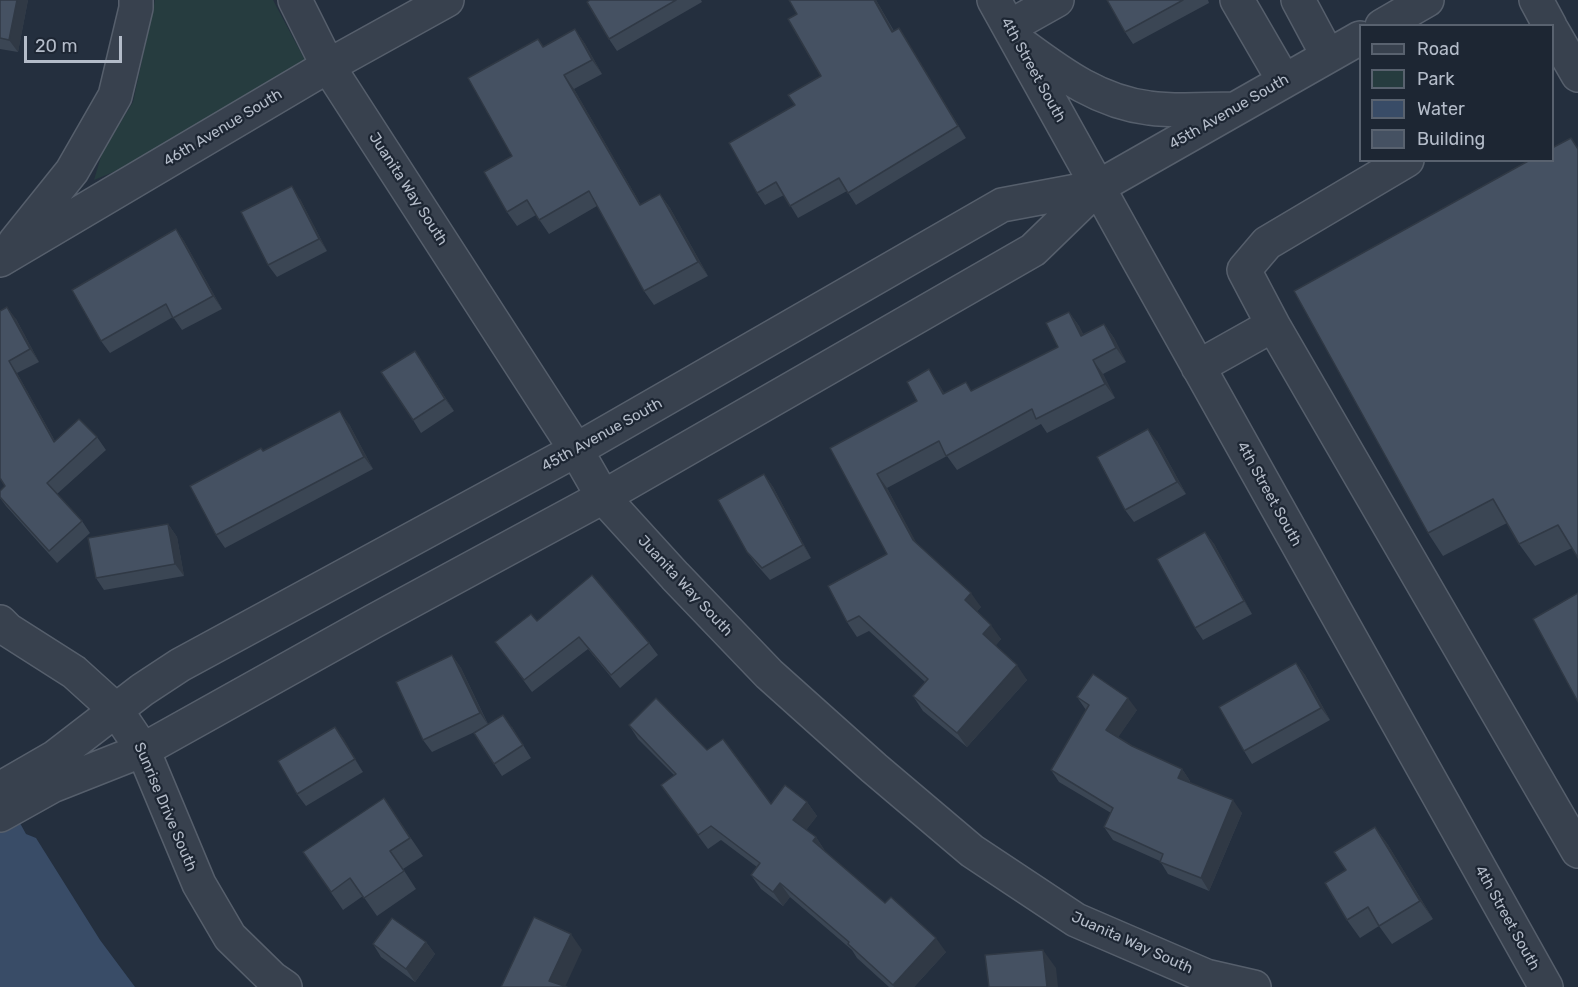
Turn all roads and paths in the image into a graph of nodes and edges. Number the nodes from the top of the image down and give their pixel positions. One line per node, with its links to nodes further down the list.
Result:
1 (136, 0): 21 (street)
2 (296, 0): 15 (street, Juanita Way South)
3 (447, 0): 15 (street, 46th Avenue South)
4 (1057, 0): 9 (street)
5 (1237, 0): 17 (street)
6 (1298, 0): 14 (street)
7 (1427, 0): 10 (street)
8 (1536, 0): 11 (street)
9 (1007, 22): 18 (street); 20 (street, 4th Street South)
10 (1385, 24)
11 (1549, 24)
12 (1554, 34): 16 (street)
13 (1359, 39): 14 (street, 45th Avenue South)
14 (1328, 56): 17 (street, 45th Avenue South)
15 (328, 66): 21 (street, 46th Avenue South); 24 (street, Juanita Way South)
16 (1570, 69)
17 (1284, 81): 18 (street, 45th Avenue South)
18 (1235, 109): 20 (street, 45th Avenue South)
19 (1404, 162): 22 (street)
20 (1098, 188): 23 (street, 4th Street South); 24 (street, 45th Avenue South); 25 (street, 45th Avenue South)
21 (0, 260)
22 (1273, 324): 23 (street); 30 (street)
23 (1198, 367): 32 (street, 4th Street South)
24 (576, 450): 25 (street, Juanita Way South); 27 (street, 45th Avenue South)
25 (603, 497): 28 (street, 45th Avenue South); 31 (street, Juanita Way South)
26 (0, 622): 27 (street, Sunrise Drive South)
27 (116, 710): 28 (street, Sunrise Drive South); 29 (street, 45th Avenue South)
28 (143, 750): 29 (street, 45th Avenue South); 33 (street, Sunrise Drive South)
29 (4, 800)
30 (1578, 850)
31 (1200, 981): 34 (street, Juanita Way South)
32 (1541, 986)
33 (285, 987)
34 (1254, 987)

